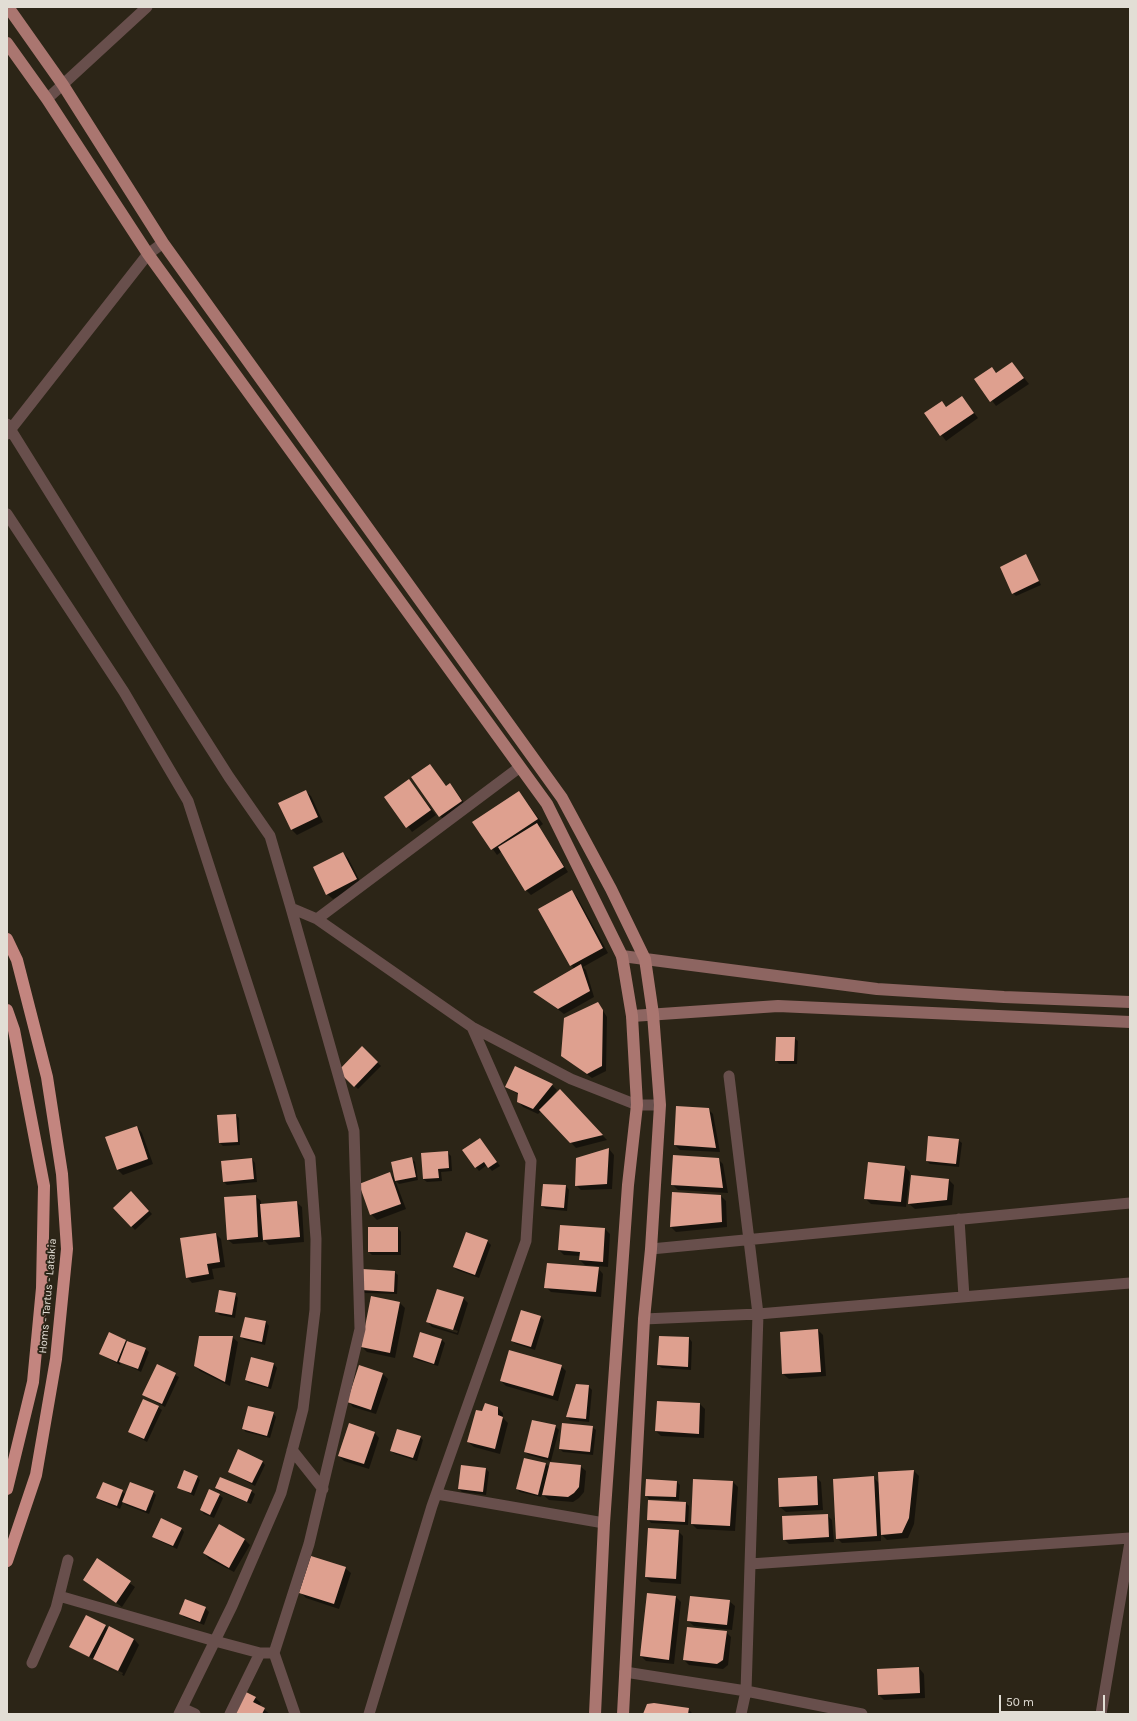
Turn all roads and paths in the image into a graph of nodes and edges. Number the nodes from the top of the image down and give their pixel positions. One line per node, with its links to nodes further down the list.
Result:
1 (8, 7): 4 (main road)
2 (147, 7): 4 (street)
3 (7, 43): 5 (main road)
4 (64, 85): 5 (street); 6 (main road)
5 (47, 99): 7 (main road)
6 (163, 243): 7 (street); 15 (main road)
7 (148, 254): 8 (street); 10 (main road)
8 (8, 429): 11 (street)
9 (7, 514): 33 (street)
10 (520, 767): 12 (street); 14 (main road)
11 (291, 908): 12 (street); 35 (street)
12 (317, 919): 21 (street)
13 (7, 939): 41 (highway, Homs - Tartus - Latakia)
14 (622, 956): 15 (street); 19 (main road)
15 (645, 959): 16 (street); 18 (main road)
16 (1130, 1002)
17 (7, 1010): 34 (highway, Homs - Tartus - Latakia)
18 (653, 1014): 19 (street); 20 (street); 24 (main road)
19 (632, 1016): 23 (main road)
20 (1130, 1022)
21 (472, 1027): 23 (street); 36 (street)
22 (729, 1076): 27 (street)
23 (637, 1105): 24 (street); 37 (main road)
24 (660, 1105): 28 (main road)
25 (1130, 1203): 26 (street)
26 (960, 1219): 27 (street); 30 (street)
27 (749, 1238): 28 (street); 31 (street)
28 (651, 1249): 32 (main road)
29 (1130, 1283): 30 (street)
30 (964, 1297): 31 (street)
31 (758, 1314): 32 (street); 42 (street)
32 (644, 1319): 48 (main road)
33 (292, 1450): 35 (street); 44 (street)
34 (7, 1489)
35 (323, 1489): 46 (street)
36 (437, 1494): 37 (street); 54 (street)
37 (604, 1523): 55 (main road)
38 (1130, 1538): 42 (street)
39 (1130, 1542): 60 (street)
40 (68, 1560): 43 (street)
41 (7, 1561)
42 (750, 1564): 49 (street)
43 (59, 1596): 44 (street); 47 (street)
44 (215, 1641): 45 (street); 50 (street)
45 (260, 1653): 46 (street); 52 (street)
46 (274, 1653): 53 (street)
47 (32, 1663)
48 (625, 1672): 49 (street); 56 (main road)
49 (746, 1691): 57 (street); 58 (street); 59 (street)
50 (181, 1711): 51 (street)
51 (195, 1714)
52 (230, 1714)
53 (295, 1714)
54 (369, 1714)
55 (595, 1714)
56 (623, 1714)
57 (741, 1714)
58 (749, 1714)
59 (862, 1714)
60 (1101, 1714)

